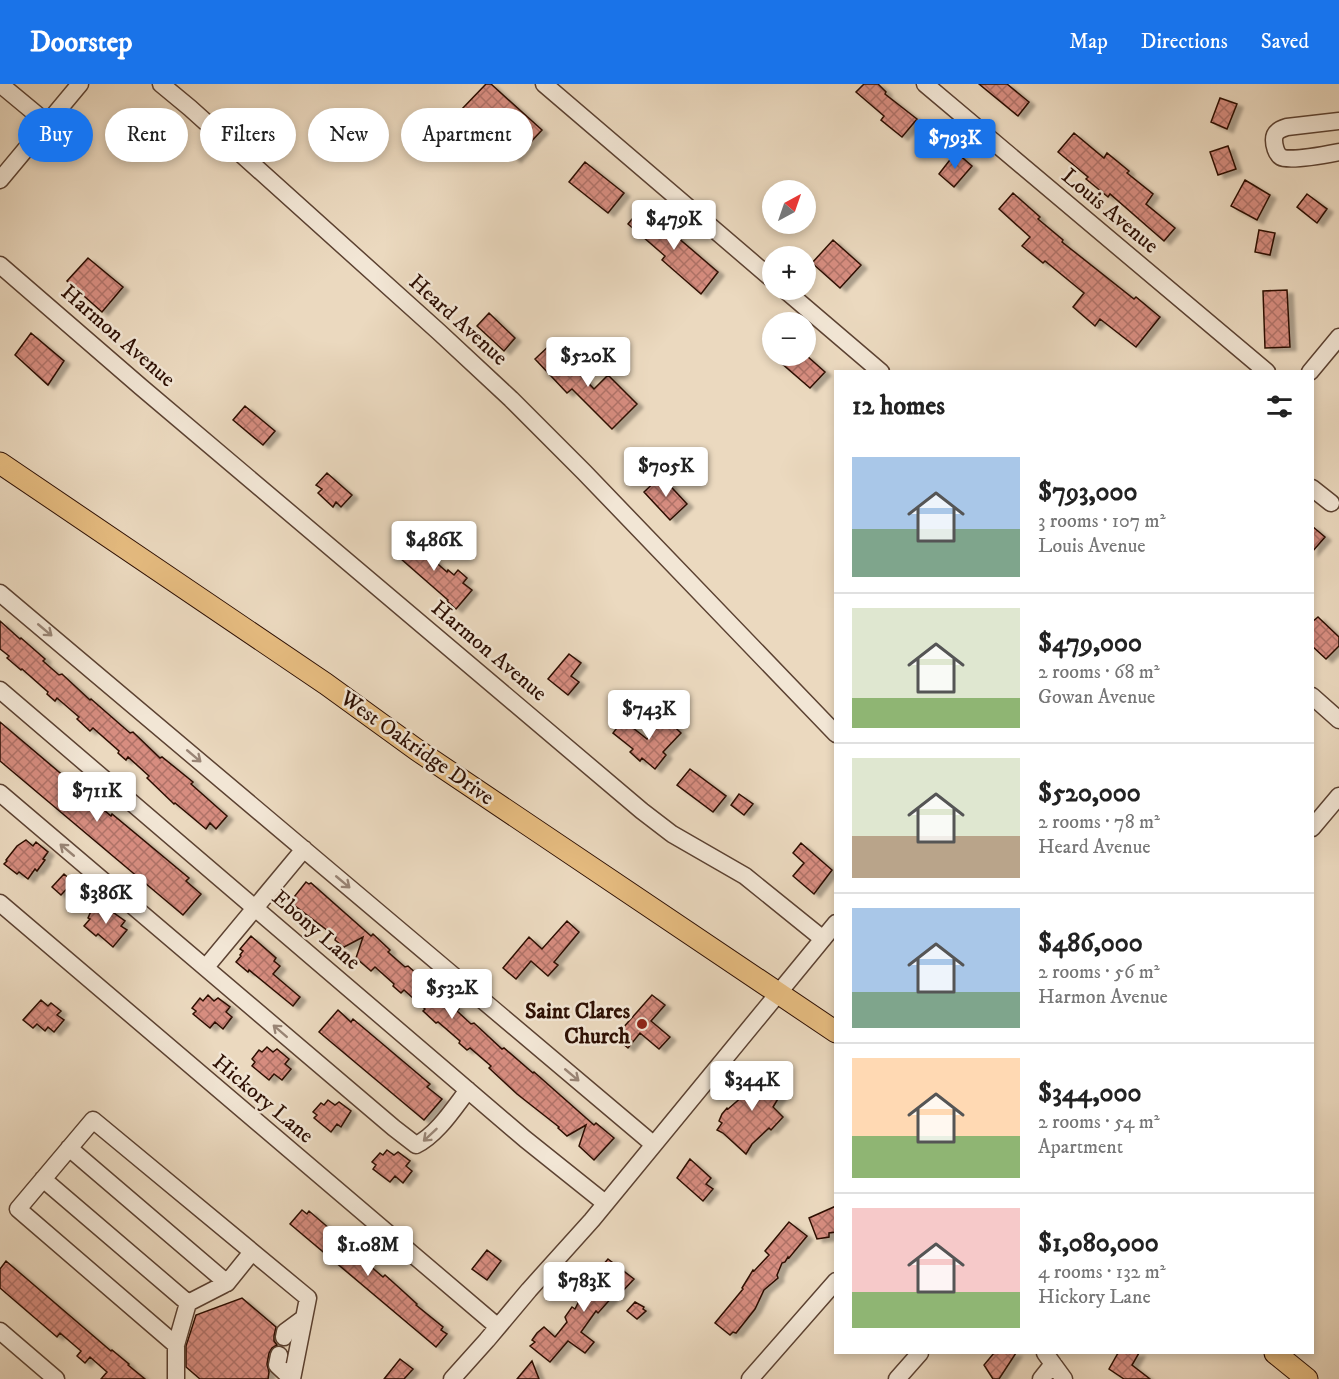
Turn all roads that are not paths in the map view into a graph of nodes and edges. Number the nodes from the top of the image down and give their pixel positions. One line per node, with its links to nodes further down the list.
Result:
1 (0, 84): 6 (street)
2 (80, 84): 7 (street)
3 (161, 84): 28 (street, Heard Avenue)
4 (543, 84): 13 (street)
5 (925, 84): 19 (street, Louis Avenue)
6 (29, 108)
7 (60, 108)
8 (1339, 121): 9 (street)
9 (1339, 152)
10 (18, 158): 11 (street)
11 (0, 180)
12 (0, 265): 35 (street, Harmon Avenue)
13 (762, 270)
14 (797, 300): 18 (street)
15 (1339, 331): 17 (street)
16 (1339, 337): 17 (street)
17 (1323, 356): 20 (street)
18 (879, 370)
19 (1265, 370)
20 (1312, 370)
21 (0, 463): 37 (main road, West Oakridge Drive)
22 (1314, 490): 23 (street)
23 (1331, 503)
24 (0, 593): 32 (street, one-way to 32)
25 (0, 690): 34 (street, Ebony Lane)
26 (1314, 698): 27 (street)
27 (1339, 720)
28 (834, 732)
29 (0, 793): 36 (street, one-way to 29)
30 (1339, 796): 31 (street)
31 (1314, 826)
32 (304, 849): 34 (street); 40 (street, one-way to 40)
33 (0, 903): 49 (street, Hickory Lane)
34 (255, 907): 36 (street); 39 (street, Ebony Lane)
35 (830, 934): 37 (street)
36 (206, 967): 39 (street, one-way to 36)
37 (778, 993): 38 (main road, West Oakridge Drive); 40 (street)
38 (834, 1031)
39 (468, 1090): 43 (street, Ebony Lane)
40 (653, 1144): 43 (street)
41 (69, 1148): 42 (street); 44 (street); 45 (street)
42 (43, 1179): 47 (street); 52 (street)
43 (605, 1203): 49 (street)
44 (252, 1252): 45 (street); 48 (street)
45 (227, 1283): 47 (street)
46 (834, 1283): 61 (street)
47 (188, 1303): 52 (street)
48 (304, 1318): 51 (street); 59 (street)
49 (498, 1328): 60 (street)
50 (0, 1331): 57 (street)
51 (284, 1337)
52 (176, 1345): 58 (street)
53 (919, 1354): 62 (street)
54 (1276, 1354): 65 (main road)
55 (279, 1355): 59 (street)
56 (1049, 1359): 63 (street); 64 (street)
57 (56, 1379)
58 (176, 1379)
59 (292, 1379)
60 (452, 1379)
61 (750, 1379)
62 (897, 1379)
63 (1041, 1379)
64 (1064, 1379)
65 (1307, 1379)

